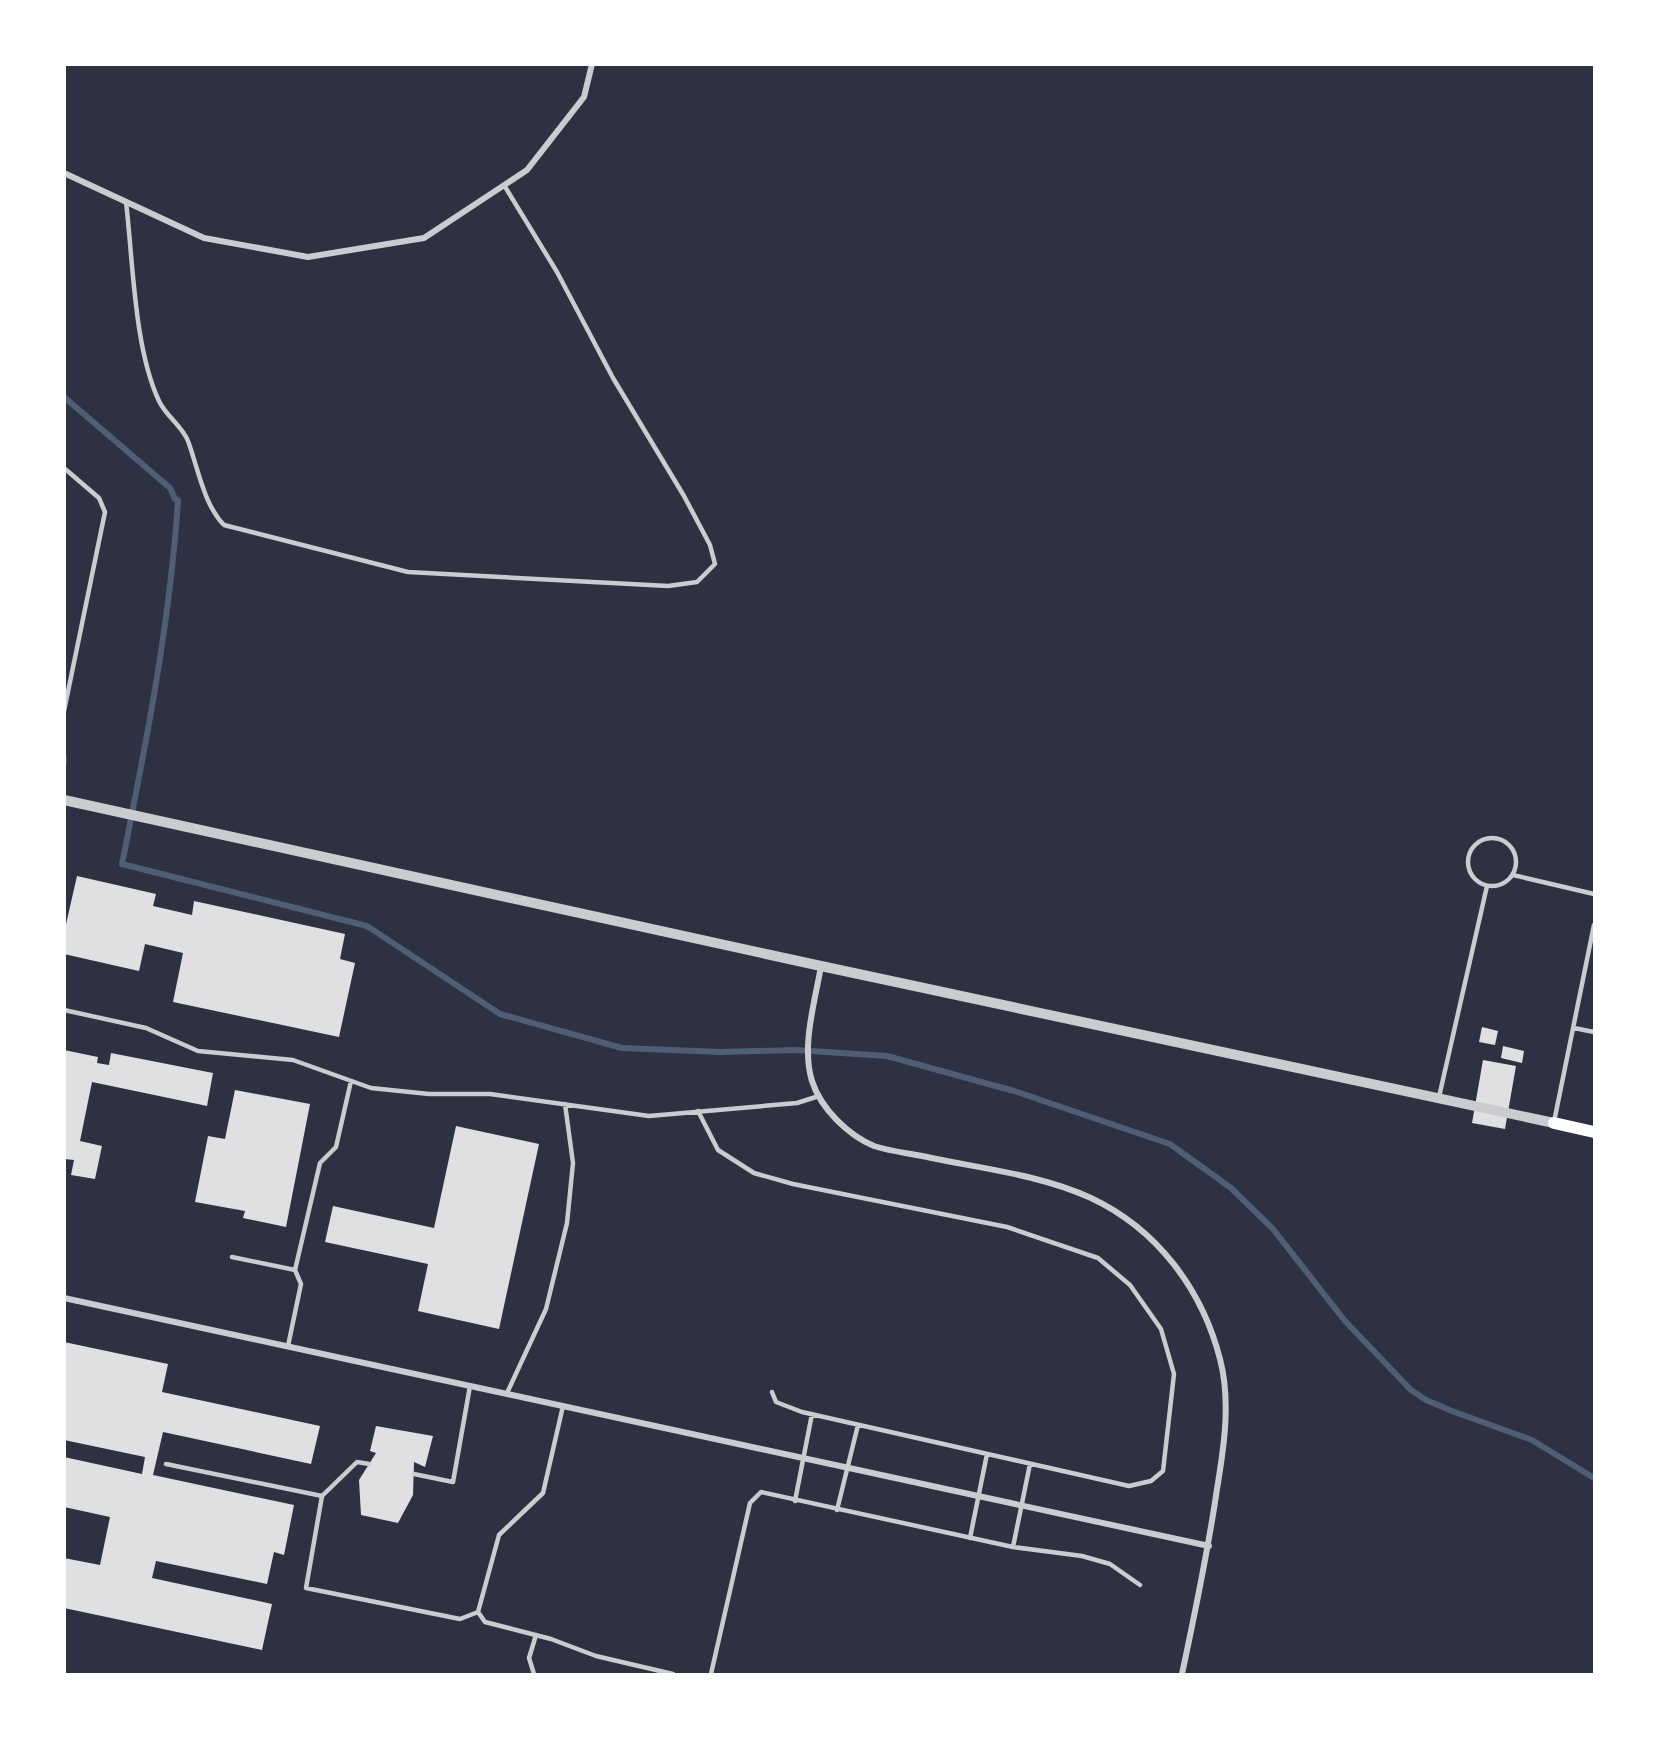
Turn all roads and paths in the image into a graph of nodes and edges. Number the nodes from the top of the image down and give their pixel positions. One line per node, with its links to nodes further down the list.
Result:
1 (592, 64): 3 (street)
2 (64, 173): 4 (street)
3 (504, 185): 4 (street); 4 (lane)
4 (126, 201)
5 (64, 468): 6 (lane)
6 (64, 711)
7 (64, 757): 8 (lane)
8 (64, 764)
9 (64, 800): 14 (street)
10 (1513, 875): 11 (lane); 11 (lane); 12 (lane)
11 (1487, 886): 20 (lane)
12 (1594, 894)
13 (1594, 925): 16 (lane)
14 (821, 966): 19 (street); 20 (street)
15 (64, 1010): 18 (lane)
16 (1574, 1028): 17 (lane); 23 (lane)
17 (1594, 1032)
18 (351, 1081): 21 (lane); 26 (lane)
19 (819, 1096): 22 (lane); 48 (street)
20 (1439, 1098): 23 (street)
21 (566, 1104): 22 (lane); 31 (lane)
22 (698, 1111): 39 (lane)
23 (1554, 1123): 24 (main road)
24 (1594, 1132)
25 (232, 1257): 26 (lane)
26 (295, 1270): 28 (lane)
27 (64, 1298): 28 (street)
28 (288, 1346): 29 (street)
29 (470, 1386): 31 (street); 41 (lane)
30 (772, 1392): 33 (lane)
31 (507, 1394): 32 (street)
32 (563, 1406): 36 (street); 51 (lane)
33 (812, 1414): 34 (lane); 36 (lane)
34 (858, 1425): 35 (lane); 40 (lane)
35 (987, 1454): 39 (lane); 43 (lane)
36 (803, 1458): 40 (street); 44 (lane)
37 (166, 1464): 42 (lane)
38 (369, 1464): 42 (lane)
39 (1030, 1464): 45 (lane)
40 (846, 1467): 43 (street); 46 (lane)
41 (414, 1474)
42 (322, 1496): 51 (lane)
43 (979, 1496): 45 (street); 47 (lane)
44 (795, 1501): 46 (lane); 55 (lane)
45 (1022, 1505): 48 (street); 49 (lane)
46 (837, 1510): 47 (lane)
47 (970, 1538): 49 (lane)
48 (1209, 1545): 56 (street)
49 (1012, 1547): 50 (lane)
50 (1140, 1585)
51 (478, 1612): 52 (lane)
52 (536, 1635): 53 (lane); 54 (lane)
53 (534, 1674)
54 (673, 1674)
55 (711, 1674)
56 (1182, 1674)

